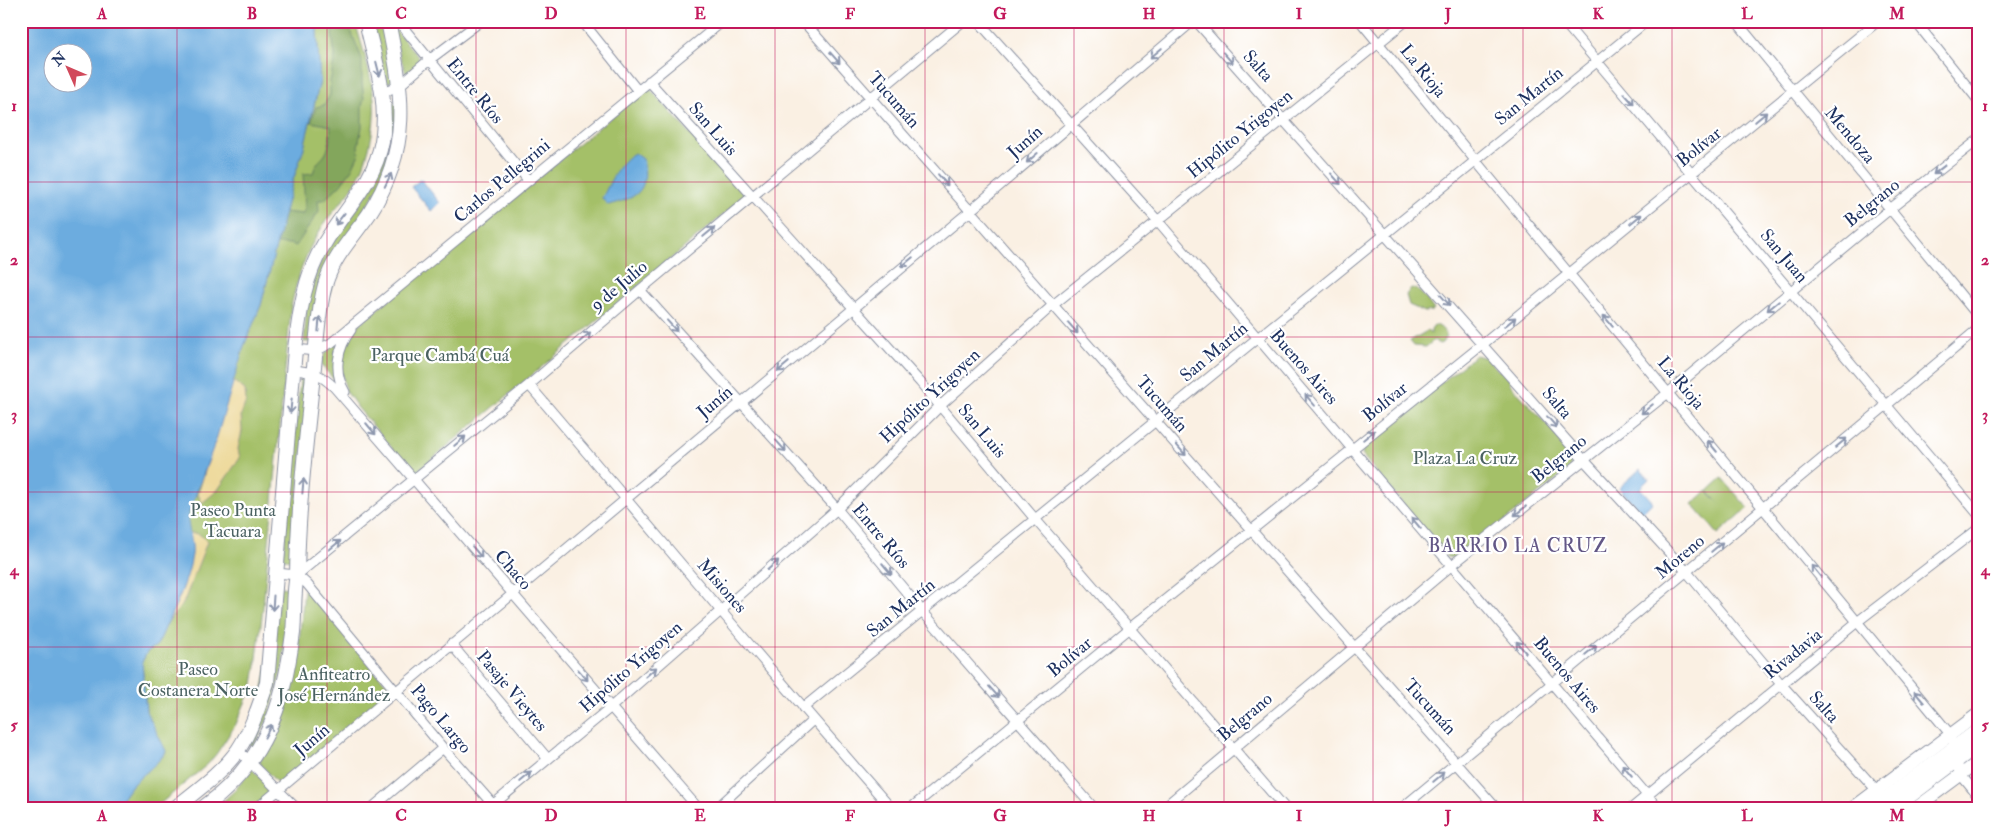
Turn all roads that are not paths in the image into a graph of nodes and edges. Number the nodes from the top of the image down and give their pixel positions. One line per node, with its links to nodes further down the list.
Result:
1 (366, 21): 25 (main road, one-way to 25)
2 (388, 21): 22 (main road)
3 (398, 21): 19 (street, Entre Ríos)
4 (481, 21): 19 (street)
5 (582, 21): 23 (street)
6 (723, 21): 21 (street, Carlos Pellegrini)
7 (803, 21): 26 (street, Tucumán, one-way to 26)
8 (963, 21): 26 (street, 9 de Julio)
9 (978, 21): 29 (street, Buenos Aires)
10 (1194, 21): 28 (street, Salta, one-way to 28); 29 (street, Junín, one-way to 29)
11 (1360, 21): 18 (street, La Rioja)
12 (1406, 21): 18 (street, Hipólito Yrigoyen)
13 (1563, 21): 20 (street, San Juan)
14 (1647, 21): 20 (street, San Martín)
15 (1736, 21): 24 (street, Mendoza)
16 (1878, 21): 24 (street, Bolívar)
17 (1915, 21): 27 (street)
18 (1379, 43): 28 (street, Hipólito Yrigoyen); 31 (street, La Rioja)
19 (429, 60): 22 (street); 33 (street, Entre Ríos)
20 (1597, 62): 31 (street, San Martín); 32 (street, San Juan, one-way to 32)
21 (649, 81): 23 (street, Carlos Pellegrini); 34 (street, San Luis)
22 (399, 86): 25 (street); 50 (main road, one-way to 22)
23 (638, 91): 33 (street, Carlos Pellegrini)
24 (1793, 91): 32 (street, Bolívar, one-way to 24); 35 (street, Mendoza)
25 (383, 92): 49 (main road, one-way to 49)
26 (871, 99): 34 (street, 9 de Julio); 36 (street, Tucumán, one-way to 36)
27 (1978, 100)
28 (1283, 119): 37 (street, Hipólito Yrigoyen); 38 (street, Salta, one-way to 38)
29 (1070, 125): 36 (street, Junín, one-way to 36); 37 (street, Buenos Aires)
30 (1978, 140): 35 (street, Belgrano, one-way to 35)
31 (1475, 161): 38 (street, San Martín); 39 (street, La Rioja)
32 (1692, 173): 39 (street, Bolívar, one-way to 32); 41 (street, San Juan)
33 (528, 180): 45 (street, Carlos Pellegrini)
34 (752, 197): 40 (street, 9 de Julio, one-way to 34); 43 (street, San Luis)
35 (1890, 209): 41 (street, Belgrano); 44 (street, Mendoza)
36 (970, 211): 42 (street, Tucumán); 43 (street, Junín, one-way to 43)
37 (1158, 221): 42 (street, Hipólito Yrigoyen); 47 (street, Buenos Aires)
38 (1385, 233): 47 (street, San Martín); 48 (street, Salta, one-way to 48)
39 (1568, 274): 48 (street, Bolívar, one-way to 39); 54 (street, La Rioja, one-way to 39)
40 (640, 290): 53 (street, 9 de Julio, one-way to 40); 55 (street, Entre Ríos, one-way to 55)
41 (1792, 291): 54 (street, Belgrano, one-way to 54); 56 (street, San Juan)
42 (1053, 305): 57 (street, Hipólito Yrigoyen); 59 (street, Tucumán, one-way to 59)
43 (852, 308): 55 (street, Junín, one-way to 55); 57 (street, San Luis)
44 (1978, 316)
45 (357, 322): 50 (street, Carlos Pellegrini); 58 (street)
46 (1978, 329): 56 (street, Moreno)
47 (1257, 337): 59 (street, San Martín); 60 (street, Buenos Aires, one-way to 47)
48 (1483, 344): 60 (street, Bolívar, one-way to 48); 61 (street, Salta, one-way to 61)
49 (295, 349): 50 (street); 51 (main road)
50 (316, 351): 52 (main road)
51 (294, 370): 52 (street); 72 (main road, one-way to 72)
52 (314, 372): 58 (street, Chaco); 73 (main road, one-way to 52)
53 (529, 385): 62 (street, 9 de Julio, one-way to 53); 63 (street, Misiones)
54 (1668, 393): 61 (street, Belgrano, one-way to 61); 64 (street, La Rioja, one-way to 54)
55 (741, 402): 63 (street, Junín); 65 (street, Entre Ríos, one-way to 65)
56 (1887, 405): 64 (street, Moreno, one-way to 56); 66 (street, San Juan)
57 (940, 406): 65 (street, Hipólito Yrigoyen); 67 (street, San Luis)
58 (355, 410): 62 (street, Chaco, one-way to 62)
59 (1156, 422): 67 (street, San Martín); 69 (street, Tucumán, one-way to 69)
60 (1352, 448): 69 (street, Bolívar); 70 (street, Buenos Aires, one-way to 60)
61 (1584, 460): 70 (street, Belgrano, one-way to 70); 71 (street, Salta)
62 (415, 479): 73 (street, 9 de Julio, one-way to 62); 74 (street, Chaco, one-way to 74)
63 (625, 499): 74 (street, Junín); 75 (street, Misiones)
64 (1764, 508): 71 (street, Moreno, one-way to 64); 77 (street, La Rioja, one-way to 64)
65 (837, 509): 75 (street, Hipólito Yrigoyen, one-way to 65); 76 (street, Entre Ríos, one-way to 76)
66 (1978, 514)
67 (1035, 519): 76 (street, San Martín); 78 (street, San Luis)
68 (1978, 529): 77 (street, Rivadavia)
69 (1252, 530): 78 (street, Bolívar); 80 (street, Tucumán)
70 (1452, 565): 80 (street, Belgrano); 81 (street, Buenos Aires, one-way to 70)
71 (1687, 572): 81 (street, Moreno, one-way to 71); 82 (street, Salta)
72 (276, 573): 73 (street); 93 (main road, one-way to 93)
73 (297, 575): 83 (street, Pago Largo); 96 (main road, one-way to 73)
74 (511, 593): 79 (street, Junín); 84 (street, Chaco, one-way to 84)
75 (722, 610): 84 (street, Hipólito Yrigoyen, one-way to 75); 85 (street, Misiones)
76 (923, 612): 85 (street, San Martín); 88 (street, Entre Ríos, one-way to 88)
77 (1857, 622): 82 (street, Rivadavia); 94 (street, La Rioja, one-way to 77)
78 (1130, 628): 88 (street, Bolívar); 92 (street, San Luis)
79 (451, 644): 83 (street, Junín); 95 (street, Pasaje Vieytes)
80 (1354, 647): 92 (street, Belgrano); 97 (street, Tucumán)
81 (1552, 683): 97 (street, Moreno); 100 (street, Buenos Aires, one-way to 81)
82 (1781, 684): 100 (street, Rivadavia); 102 (street, Salta)
83 (396, 691): 91 (street, Pago Largo); 99 (street, Junín)
84 (610, 707): 95 (street, Hipólito Yrigoyen); 109 (street, Chaco)
85 (803, 708): 87 (street, Misiones)
86 (1978, 714): 94 (main road)
87 (814, 720): 110 (street); 111 (street, Misiones)
88 (1020, 720): 112 (street, Bolívar); 113 (street, Entre Ríos)
89 (1978, 731): 94 (highway)
90 (1978, 744): 94 (highway)
91 (443, 748): 103 (street, Pago Largo); 108 (street)
92 (1234, 748): 114 (street, Belgrano); 115 (street, San Luis)
93 (238, 750): 96 (street); 104 (main road)
94 (1955, 754): 98 (main road); 101 (street, La Rioja); 102 (highway); 121 (main road)
95 (548, 759): 103 (street, Hipólito Yrigoyen, one-way to 95)
96 (251, 761): 99 (street); 105 (main road)
97 (1457, 762): 116 (street, Moreno, one-way to 97); 117 (street, Tucumán)
98 (1978, 762)
99 (279, 789): 106 (street, Junín); 107 (street)
100 (1648, 795): 118 (street, Rivadavia); 119 (street, Buenos Aires)
101 (1978, 796)
102 (1884, 803): 120 (main road)
103 (492, 807)
104 (175, 808)
105 (204, 808)
106 (256, 808)
107 (296, 808)
108 (372, 808)
109 (698, 808)
110 (718, 808)
111 (892, 808)
112 (911, 808)
113 (1094, 808)
114 (1163, 808)
115 (1285, 808)
116 (1402, 808)
117 (1496, 808)
118 (1632, 808)
119 (1658, 808)
120 (1852, 808)
121 (1916, 808)

